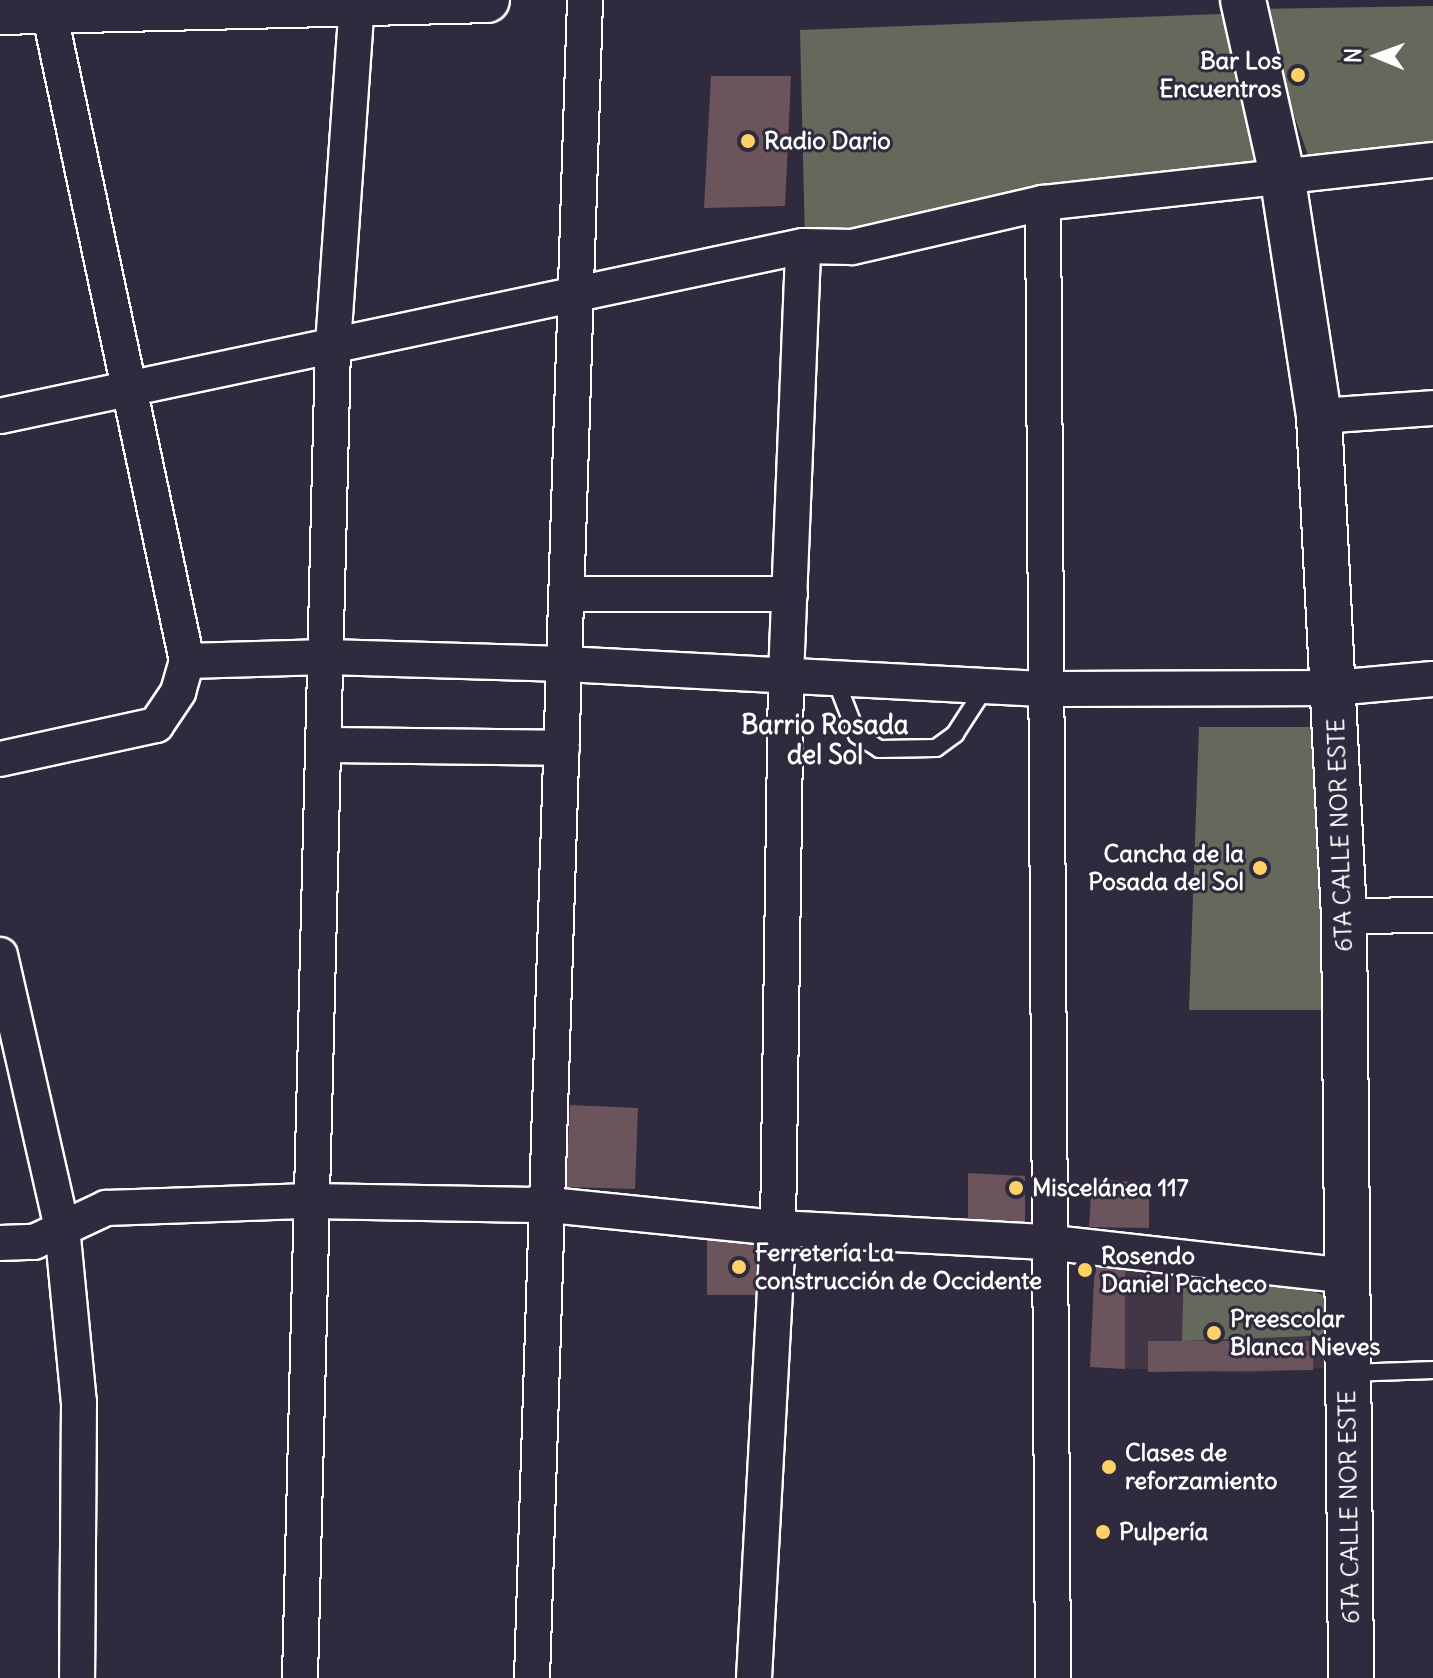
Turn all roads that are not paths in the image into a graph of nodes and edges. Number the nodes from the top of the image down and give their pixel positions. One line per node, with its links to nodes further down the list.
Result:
1 (487, 0): 5 (main road)
2 (585, 0): 12 (street)
3 (1243, 0): 9 (main road, 6TA CALLE NOR ESTE)
4 (171, 3): 5 (main road); 6 (main road)
5 (357, 4): 13 (street)
6 (49, 11): 7 (main road); 14 (street)
7 (0, 12)
8 (1433, 160): 9 (street)
9 (1282, 174): 10 (street); 17 (main road, 6TA CALLE NOR ESTE)
10 (1043, 203): 11 (street); 28 (street)
11 (803, 246): 12 (street); 19 (street)
12 (575, 294): 13 (street); 18 (street)
13 (333, 345): 14 (street); 20 (street)
14 (130, 388): 16 (street); 21 (street)
15 (1433, 408): 17 (street)
16 (0, 416)
17 (1319, 416): 27 (main road, 6TA CALLE NOR ESTE)
18 (568, 594): 19 (street); 22 (street)
19 (790, 594): 23 (street)
20 (327, 657): 21 (street); 22 (street); 29 (street)
21 (187, 661): 31 (street)
22 (565, 664): 23 (street); 30 (street)
23 (786, 676): 24 (street); 38 (street)
24 (835, 678): 26 (street); 26 (lane)
25 (1433, 679): 27 (street)
26 (986, 686): 28 (street)
27 (1334, 688): 28 (street); 33 (main road, 6TA CALLE NOR ESTE)
28 (1046, 689): 39 (street)
29 (326, 745): 30 (street); 35 (street)
30 (562, 748): 36 (street)
31 (0, 759)
32 (1433, 915): 33 (street)
33 (1344, 916): 41 (main road, 6TA CALLE NOR ESTE)
34 (0, 955): 37 (street)
35 (310, 1201): 36 (street); 37 (street); 45 (street)
36 (550, 1205): 38 (street); 46 (street)
37 (62, 1227): 40 (street); 44 (street)
38 (778, 1228): 39 (street); 47 (street)
39 (1045, 1242): 41 (street); 48 (street)
40 (0, 1243)
41 (1348, 1276): 43 (main road, 6TA CALLE NOR ESTE)
42 (1433, 1370): 43 (lane)
43 (1348, 1373): 49 (main road, 6TA CALLE NOR ESTE)
44 (77, 1678)
45 (300, 1678)
46 (532, 1678)
47 (754, 1678)
48 (1053, 1678)
49 (1351, 1678)

